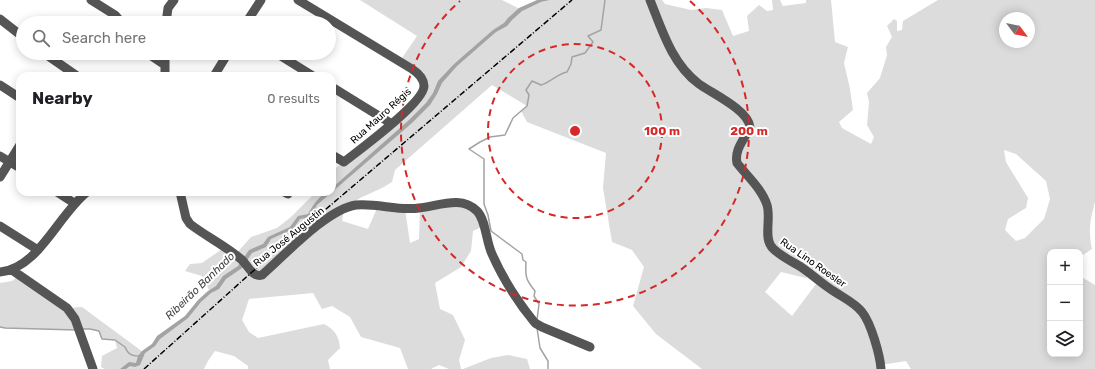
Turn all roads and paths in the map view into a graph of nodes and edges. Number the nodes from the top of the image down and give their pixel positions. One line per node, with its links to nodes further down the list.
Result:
1 (92, 0): 7 (street)
2 (167, 0): 3 (street)
3 (174, 0): 8 (street)
4 (261, 0): 9 (street)
5 (298, 0): 10 (street, Rua Mauro Régis)
6 (650, 0): 44 (street, Rua Lino Roesler)
7 (116, 16)
8 (167, 16)
9 (251, 16)
10 (324, 16)
11 (0, 19): 13 (street)
12 (336, 23): 27 (street, Rua Mauro Régis)
13 (16, 32)
14 (54, 60): 20 (street)
15 (158, 60): 19 (street)
16 (165, 60): 19 (street)
17 (224, 60): 22 (street)
18 (288, 60): 23 (street)
19 (165, 65): 21 (street)
20 (71, 72)
21 (165, 72)
22 (216, 72)
23 (307, 72)
24 (0, 85): 26 (street)
25 (336, 89): 27 (street)
26 (16, 95)
27 (392, 124): 30 (street, Rua Mauro Régis)
28 (16, 152): 31 (street)
29 (0, 156): 31 (street)
30 (336, 157)
31 (10, 162): 32 (street); 33 (street)
32 (16, 166)
33 (0, 177)
34 (63, 196): 37 (street)
35 (82, 196): 37 (street)
36 (181, 196): 42 (street, Rua José Augustin)
37 (74, 203): 39 (street)
38 (0, 226): 39 (street)
39 (38, 250): 40 (street)
40 (12, 270): 41 (street); 43 (street)
41 (0, 272)
42 (590, 347)
43 (93, 369)
44 (881, 369)

